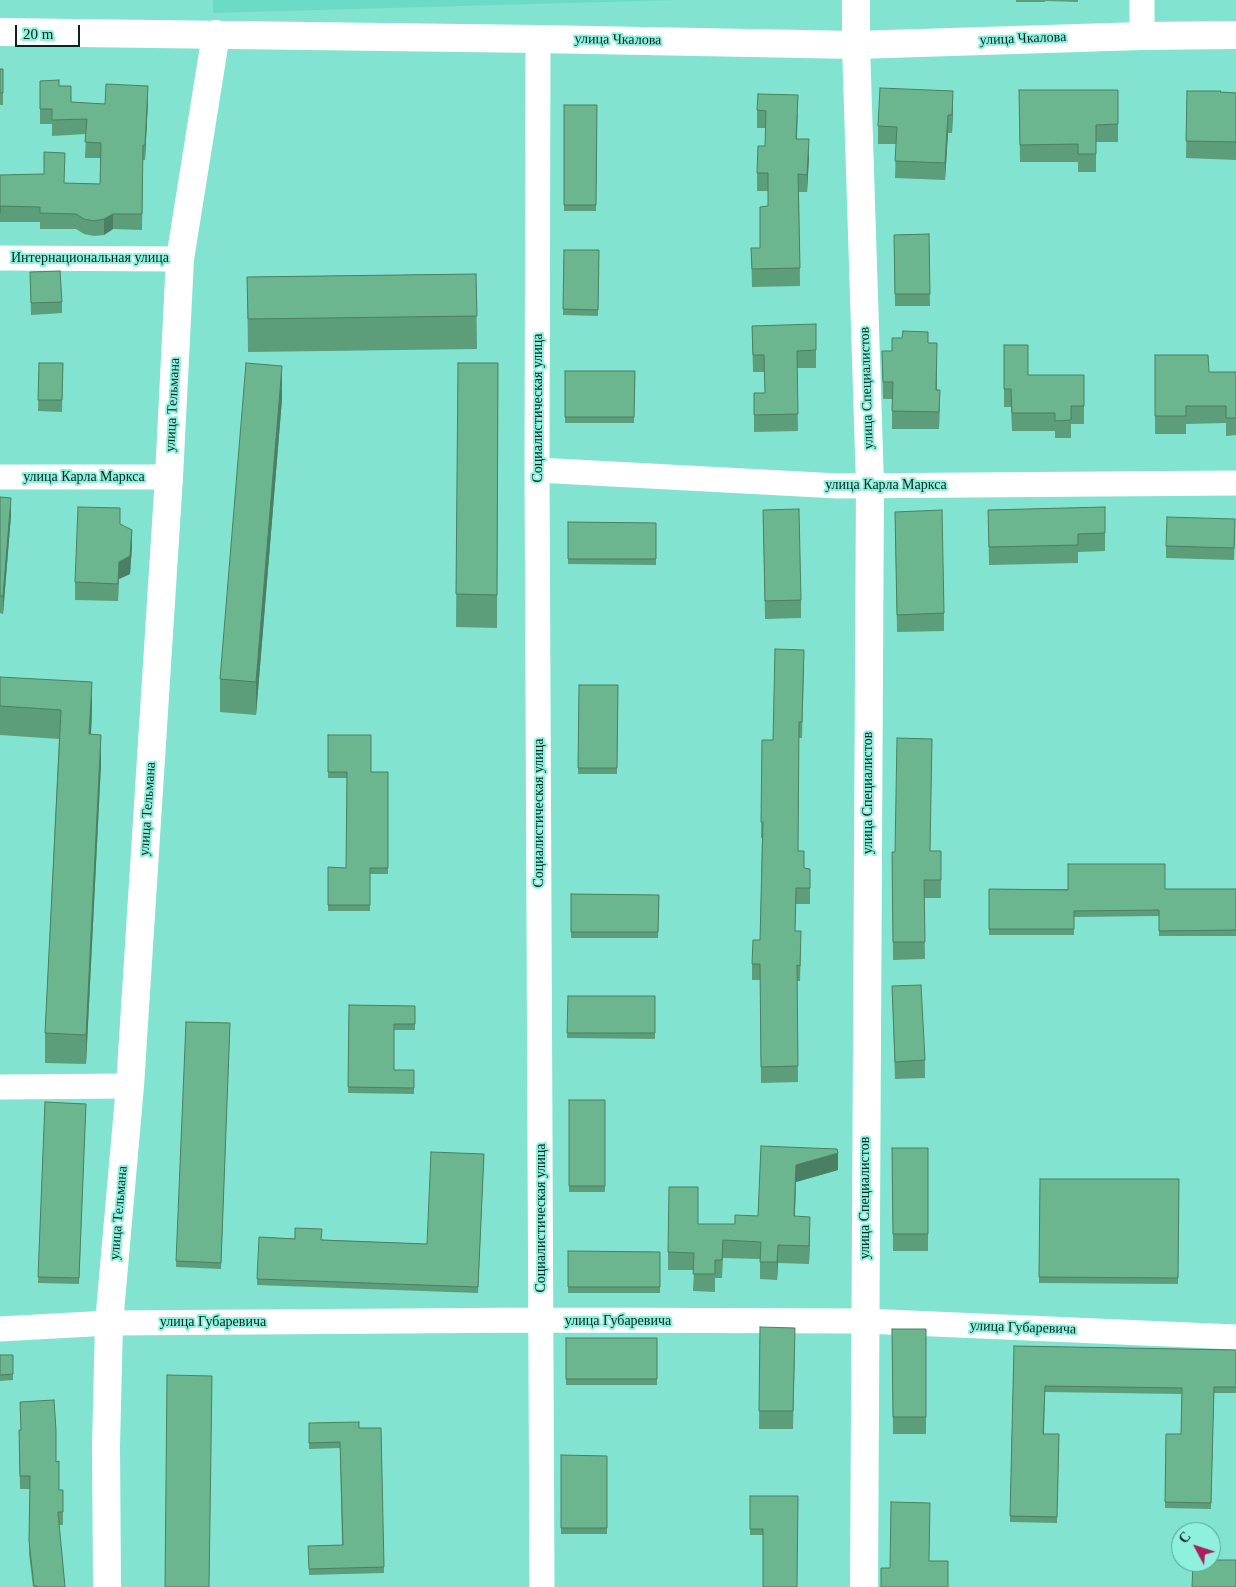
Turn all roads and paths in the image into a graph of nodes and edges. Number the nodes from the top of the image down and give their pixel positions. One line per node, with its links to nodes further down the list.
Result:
1 (856, 0): 8 (street, улица Специалистов)
2 (1142, 0): 6 (street)
3 (0, 32): 4 (street, улица Чкалова)
4 (216, 34): 7 (street, улица Чкалова); 10 (street, улица Тельмана)
5 (1236, 35): 6 (street, улица Чкалова)
6 (1142, 36): 8 (street, улица Чкалова)
7 (538, 39): 8 (street, улица Чкалова); 11 (street, Социалистическая улица)
8 (856, 45): 15 (street, улица Специалистов)
9 (0, 258): 10 (street, Интернациональная улица)
10 (180, 258): 13 (street, улица Тельмана)
11 (537, 470): 15 (street, улица Карла Маркса); 18 (street, Социалистическая улица)
12 (0, 477): 13 (street, улица Карла Маркса)
13 (169, 477): 16 (street, улица Тельмана)
14 (1236, 483): 15 (street, улица Карла Маркса)
15 (870, 485): 19 (street, улица Специалистов)
16 (130, 1086): 17 (street); 20 (street, улица Тельмана)
17 (0, 1087)
18 (542, 1320): 19 (street, улица Губаревича); 20 (street, улица Губаревича); 24 (street, Социалистическая улица)
19 (864, 1322): 22 (street, улица Губаревича); 25 (street, улица Специалистов)
20 (109, 1323): 21 (street, улица Губаревича); 23 (street, улица Тельмана)
21 (0, 1329)
22 (1236, 1337)
23 (107, 1587)
24 (542, 1587)
25 (864, 1587)

